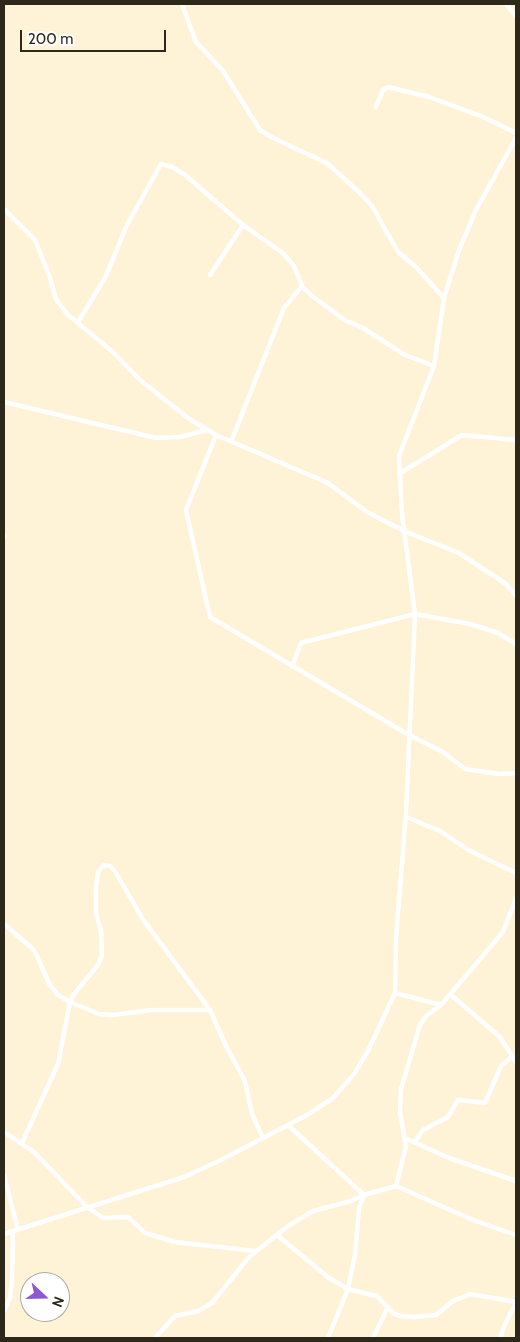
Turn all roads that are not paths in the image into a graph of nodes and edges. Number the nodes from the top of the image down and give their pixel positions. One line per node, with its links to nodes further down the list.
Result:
1 (182, 4): 11 (street)
2 (506, 4): 3 (street)
3 (516, 16)
4 (376, 107): 5 (street)
5 (516, 133)
6 (516, 138): 11 (street)
7 (4, 209): 12 (street)
8 (243, 226): 9 (street); 10 (street); 12 (street)
9 (210, 275)
10 (302, 286): 13 (street); 18 (street)
11 (444, 298): 13 (street)
12 (78, 322): 15 (street)
13 (434, 366): 19 (street)
14 (4, 402): 15 (street)
15 (207, 430): 16 (street)
16 (216, 435): 18 (street); 24 (street)
17 (516, 440): 19 (street)
18 (232, 442): 20 (street)
19 (399, 474): 20 (street)
20 (404, 531): 21 (street); 22 (street)
21 (516, 596)
22 (415, 614): 23 (street); 24 (street); 25 (street)
23 (516, 644)
24 (292, 667): 25 (street)
25 (409, 735): 26 (street); 27 (street)
26 (516, 773)
27 (406, 817): 28 (street); 31 (street)
28 (516, 873)
29 (516, 898): 32 (street)
30 (4, 924): 33 (street)
31 (395, 992): 34 (street); 38 (street)
32 (451, 995): 34 (street); 36 (street)
33 (70, 1002): 35 (street); 35 (street); 43 (street)
34 (442, 1005): 41 (street)
35 (210, 1010): 40 (street)
36 (512, 1057): 37 (street); 42 (street)
37 (516, 1062)
38 (288, 1125): 40 (street); 47 (street)
39 (4, 1132): 43 (street)
40 (263, 1138): 48 (street)
41 (405, 1138): 42 (street); 46 (street)
42 (415, 1142): 45 (street)
43 (22, 1143): 48 (street)
44 (4, 1175): 49 (street)
45 (516, 1181)
46 (396, 1186): 47 (street); 51 (street)
47 (364, 1195): 52 (street); 54 (street)
48 (88, 1207): 49 (street); 53 (street)
49 (16, 1231): 50 (street); 57 (street)
50 (4, 1234)
51 (516, 1235)
52 (277, 1236): 53 (street); 54 (street)
53 (255, 1252): 58 (street)
54 (348, 1289): 56 (street); 59 (street)
55 (516, 1302): 56 (street); 61 (street)
56 (388, 1306): 60 (street)
57 (4, 1311)
58 (155, 1338)
59 (328, 1338)
60 (373, 1338)
61 (500, 1338)

